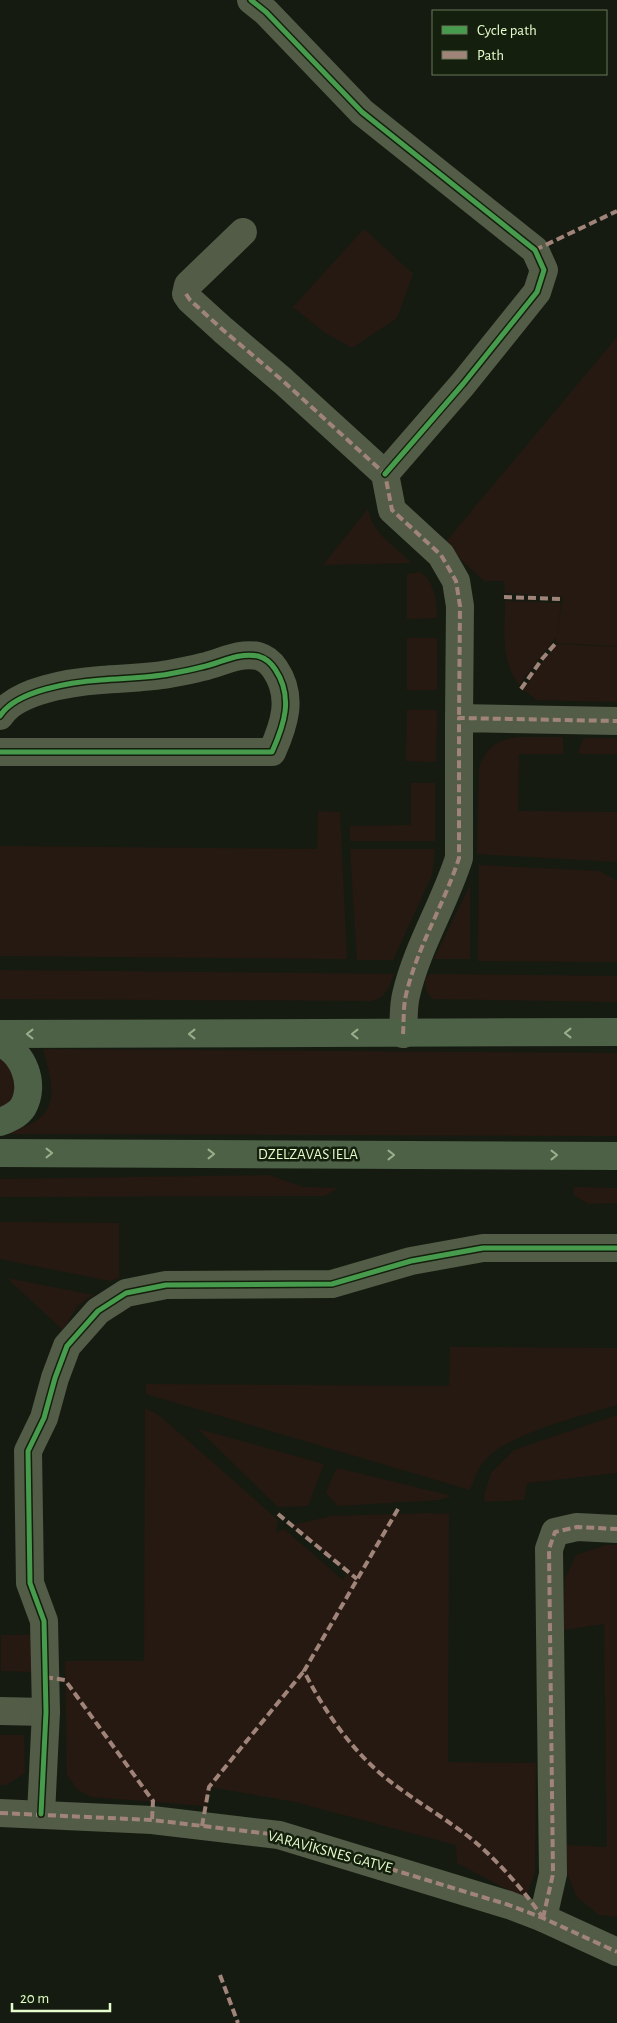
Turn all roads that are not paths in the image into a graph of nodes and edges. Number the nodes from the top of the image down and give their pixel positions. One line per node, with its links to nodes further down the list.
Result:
1 (251, 0): 3 (street)
2 (243, 232): 3 (street)
3 (385, 474): 5 (street)
4 (0, 716): 7 (street)
5 (459, 718): 6 (street); 10 (street)
6 (617, 721)
7 (0, 752)
8 (617, 1032): 10 (main road, one-way to 10)
9 (0, 1034): 10 (main road, one-way to 9)
10 (403, 1034)
11 (0, 1043): 12 (main road)
12 (0, 1122)
13 (0, 1152): 14 (main road, DZELZAVAS IELA, one-way to 14)
14 (617, 1156)
15 (617, 1248): 18 (street)
16 (617, 1529): 21 (street)
17 (0, 1711): 18 (street)
18 (46, 1712): 20 (street)
19 (0, 1813): 20 (street, VARAVĪKSNES GATVE)
20 (41, 1814): 21 (street, VARAVĪKSNES GATVE)
21 (543, 1918): 22 (street, VARAVĪKSNES GATVE)
22 (617, 1952)

